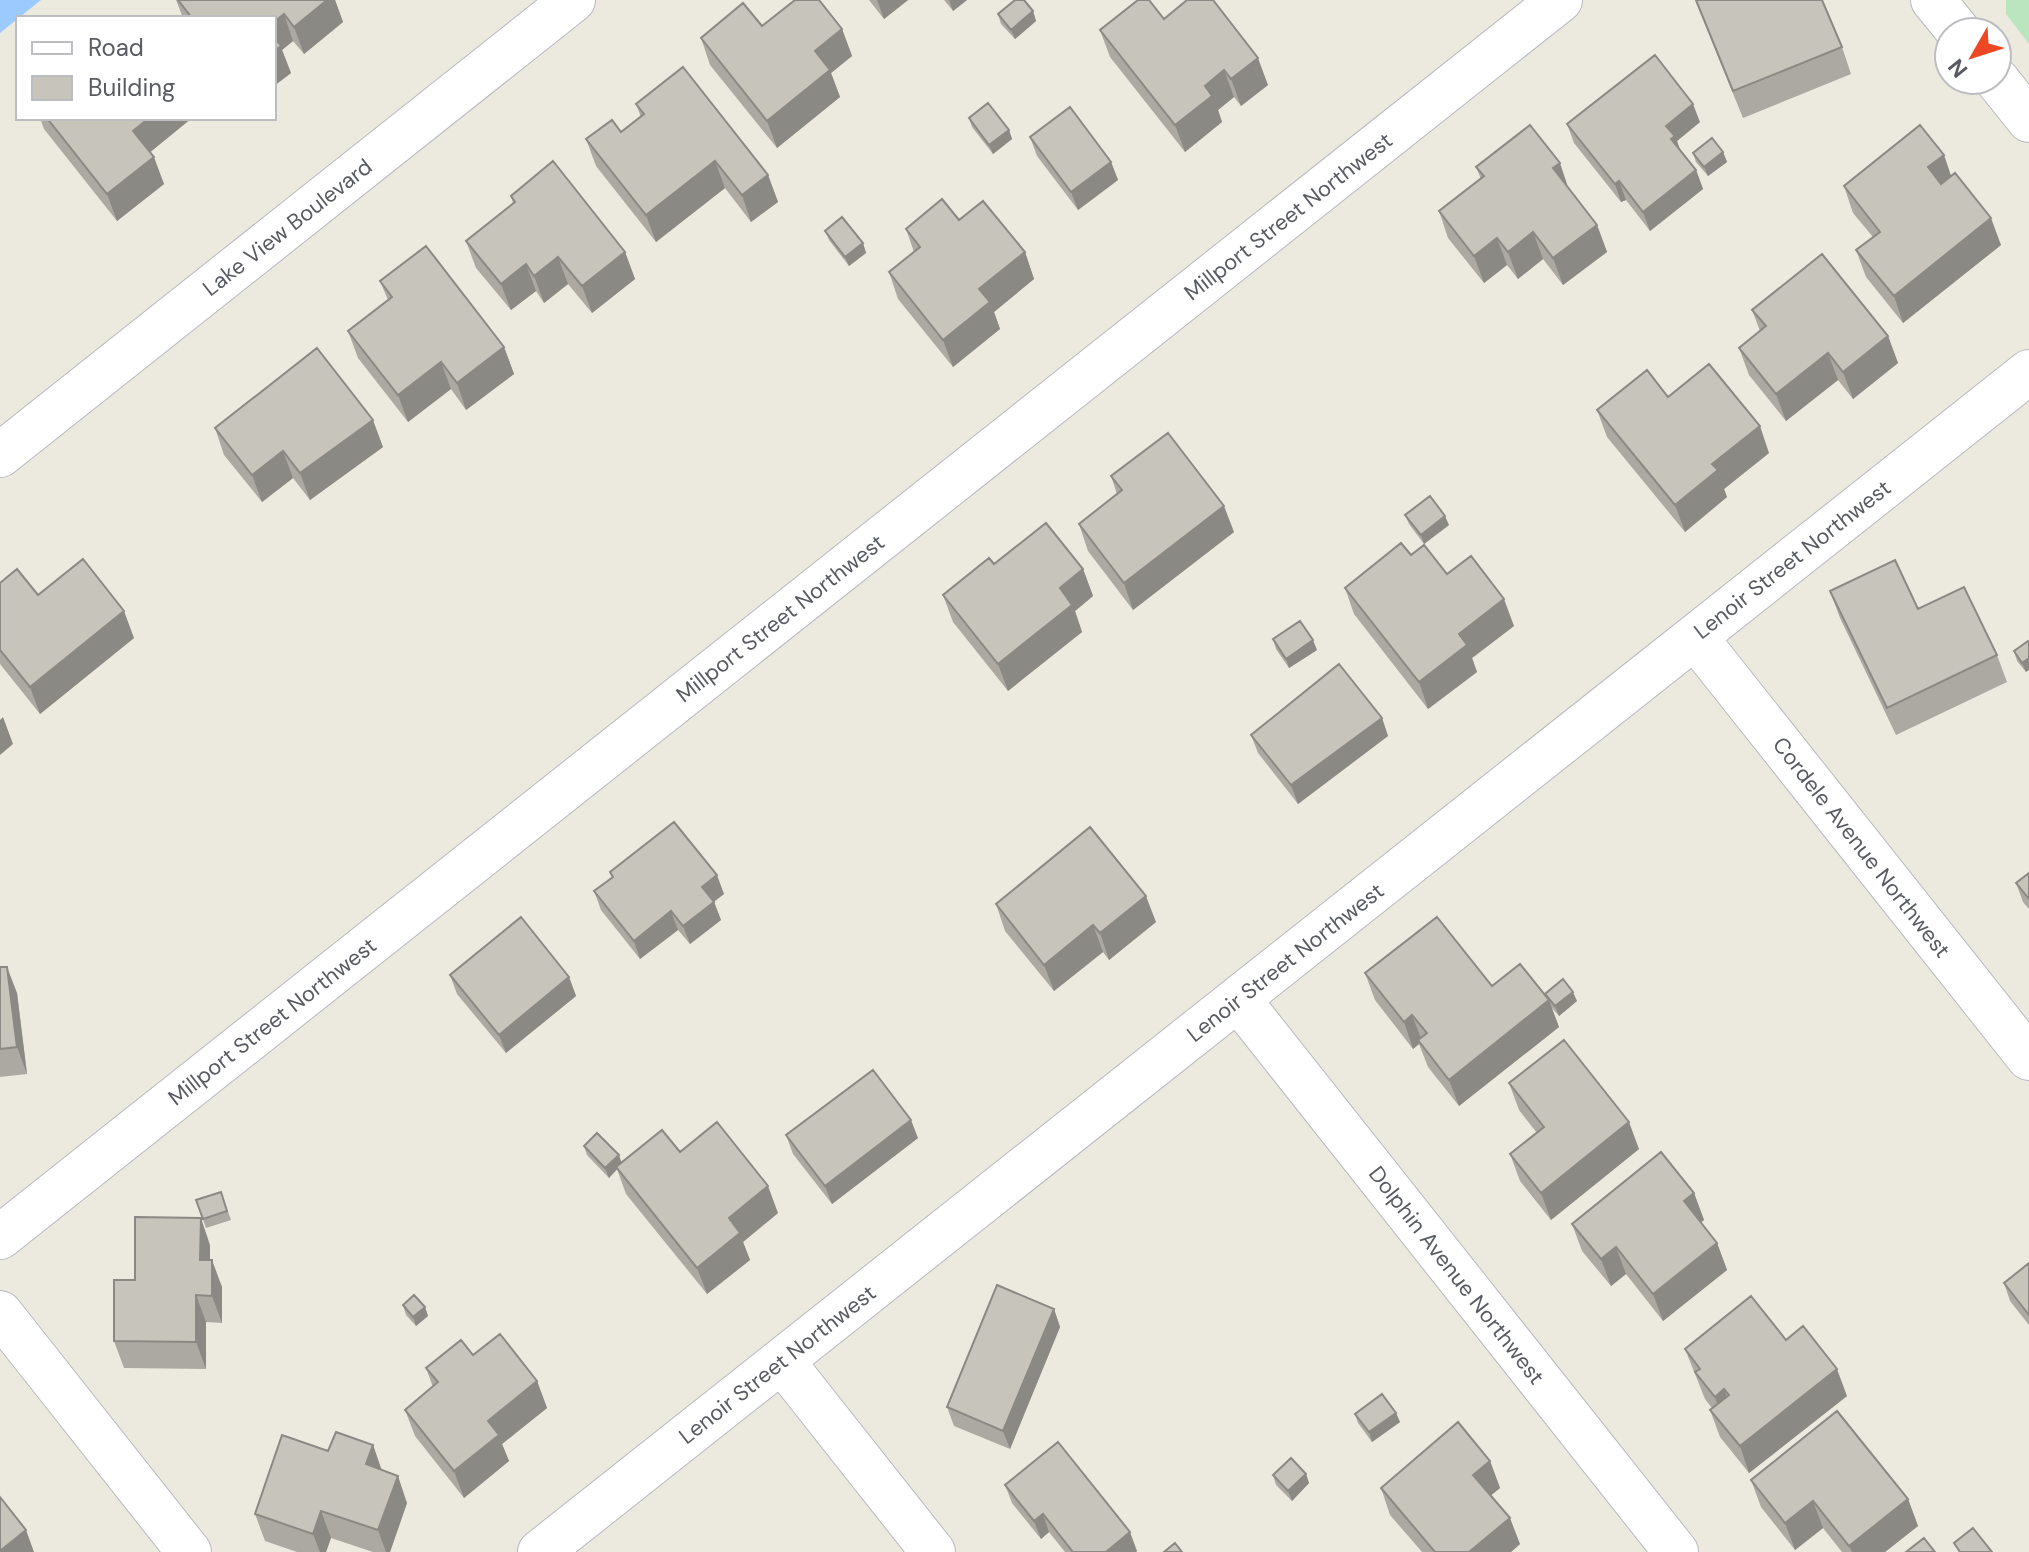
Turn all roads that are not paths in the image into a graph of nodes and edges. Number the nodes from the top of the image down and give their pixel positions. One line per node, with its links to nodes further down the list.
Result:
1 (573, 0): 8 (street, Lake View Boulevard)
2 (1560, 0): 12 (street, Millport Street Northwest)
3 (1933, 0): 4 (street)
4 (1946, 16)
5 (2010, 96): 6 (street)
6 (2029, 120)
7 (2029, 372): 9 (street, Lenoir Street Northwest)
8 (0, 455)
9 (1695, 637): 10 (street, Lenoir Street Northwest); 11 (street, Cordele Avenue Northwest)
10 (1238, 999): 14 (street, Lenoir Street Northwest); 18 (street, Dolphin Avenue Northwest)
11 (2029, 1058)
12 (0, 1237)
13 (0, 1313): 15 (street)
14 (782, 1361): 16 (street, Lenoir Street Northwest); 17 (street)
15 (189, 1552)
16 (540, 1552)
17 (933, 1552)
18 (1676, 1552)

